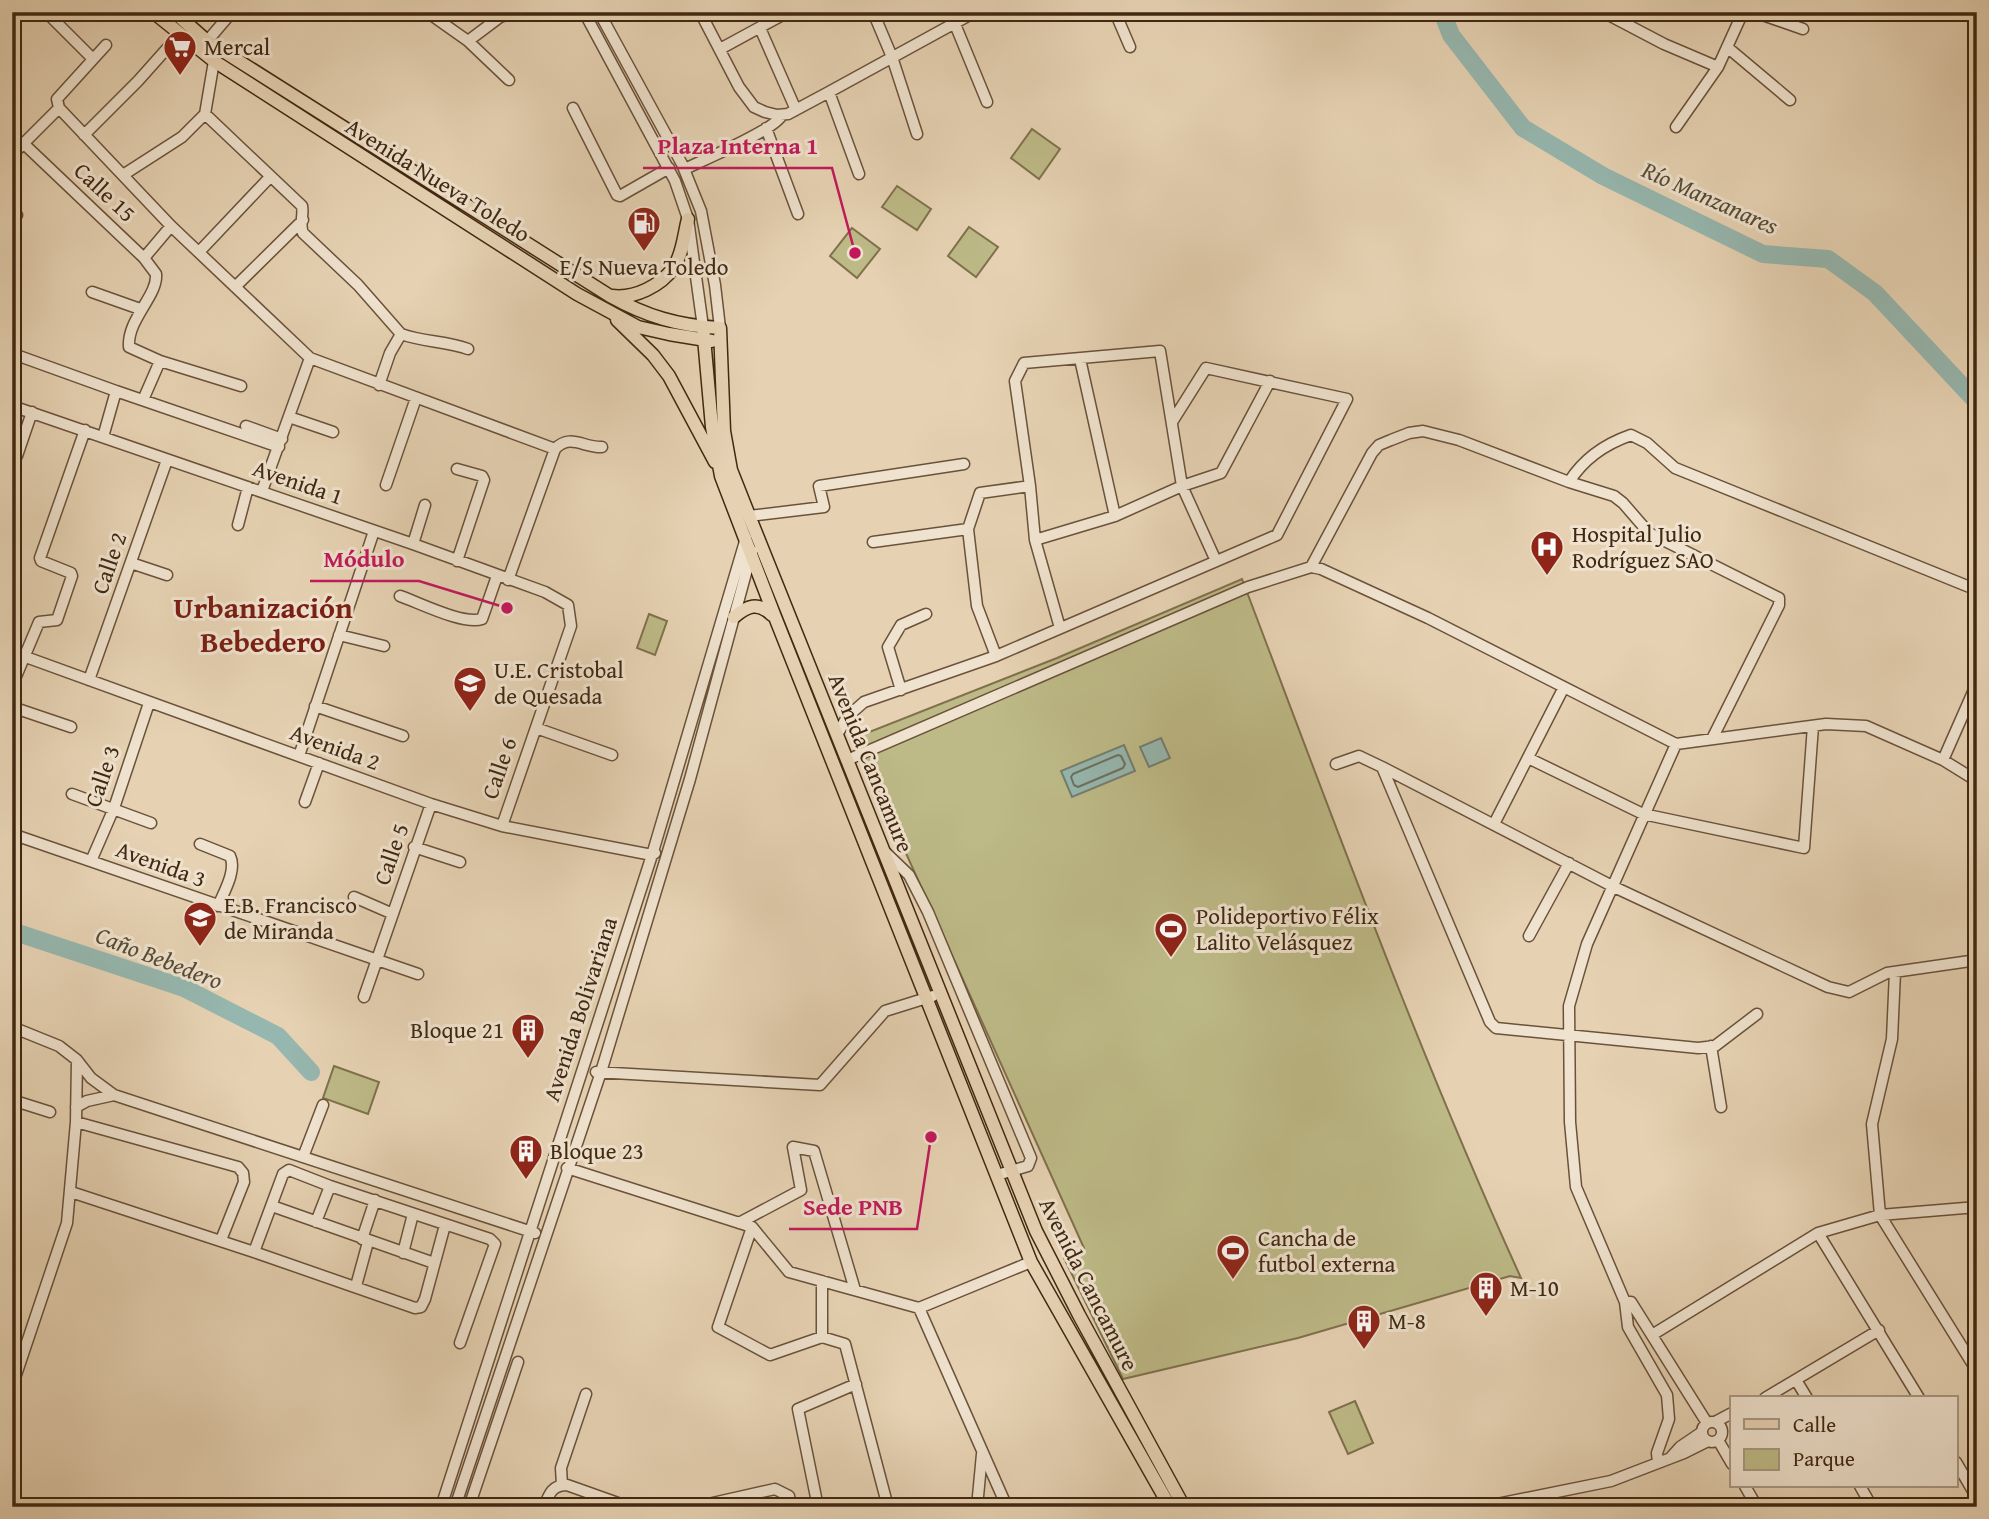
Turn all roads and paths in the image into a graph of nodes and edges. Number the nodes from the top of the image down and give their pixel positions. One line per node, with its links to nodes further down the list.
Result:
1 (46, 12): 29 (street)
2 (153, 12): 21 (main road, Avenida Nueva Toledo)
3 (174, 12): 24 (main road, Avenida Nueva Toledo)
4 (232, 12): 24 (street)
5 (427, 12): 22 (street)
6 (515, 12): 17 (street)
7 (584, 12): 47 (street, Avenida Cancamure)
8 (599, 12): 48 (street, Avenida Cancamure)
9 (700, 12): 27 (street)
10 (789, 12): 19 (street)
11 (873, 12): 28 (street)
12 (975, 12): 18 (street)
13 (1115, 12): 25 (street)
14 (1603, 12): 31 (street)
15 (1743, 12): 26 (street)
16 (1754, 12): 20 (street)
17 (499, 15): 22 (street)
18 (952, 17): 28 (street); 35 (street)
19 (760, 28): 27 (street); 38 (street)
20 (1803, 29)
21 (179, 35): 24 (main road, Avenida Nueva Toledo); 44 (street)
22 (468, 41): 32 (street)
23 (106, 45): 29 (street)
24 (203, 46): 30 (main road, Avenida Nueva Toledo); 60 (main road, Avenida Nueva Toledo)
25 (1130, 47)
26 (1727, 47): 31 (street); 34 (street)
27 (720, 49): 40 (street)
28 (892, 57): 33 (street); 43 (street)
29 (93, 60): 36 (street)
30 (214, 61): 39 (street); 62 (main road, Avenida Nueva Toledo)
31 (1718, 67): 41 (street)
32 (509, 80)
33 (829, 92): 38 (street); 49 (street)
34 (1790, 100)
35 (987, 102)
36 (59, 108): 44 (street); 45 (street)
37 (573, 108): 47 (street)
38 (796, 110): 40 (street)
39 (205, 114): 50 (street); 51 (street)
40 (782, 115): 42 (street)
41 (1676, 127)
42 (766, 128): 48 (street); 52 (street)
43 (917, 134)
44 (84, 135): 50 (street)
45 (23, 144): 46 (street); 57 (street, Calle 15)
46 (12, 155)
47 (669, 168): 53 (street, Avenida Cancamure)
48 (685, 169): 63 (street, Avenida Cancamure)
49 (859, 174)
50 (123, 175): 55 (street)
51 (270, 177): 54 (street); 56 (street)
52 (798, 214)
53 (688, 219): 60 (main road); 65 (street, Avenida Cancamure)
54 (303, 220): 58 (street); 64 (street)
55 (171, 226): 56 (street); 57 (street)
56 (199, 252): 58 (street)
57 (144, 258): 61 (street, Calle 15)
58 (235, 287): 69 (street)
59 (92, 292): 61 (street)
60 (610, 296): 65 (main road, Avenida Nueva Toledo)
61 (140, 309): 71 (street)
62 (609, 312): 65 (main road, Avenida Nueva Toledo); 93 (main road)
63 (720, 328): 65 (main road, Avenida Nueva Toledo); 66 (main road, Avenida Cancamure)
64 (401, 334): 67 (street); 73 (street)
65 (704, 334): 66 (main road, Avenida Nueva Toledo); 93 (main road, Avenida Cancamure)
66 (720, 342): 102 (main road, Avenida Cancamure)
67 (468, 349)
68 (19, 356): 75 (street)
69 (310, 358): 73 (street); 80 (street)
70 (1080, 359): 81 (street); 97 (street); 101 (street)
71 (160, 360): 74 (street); 77 (street)
72 (1270, 381): 81 (street); 98 (street); 112 (street)
73 (379, 385): 76 (street)
74 (242, 386)
75 (116, 391): 77 (street); 85 (street)
76 (416, 398): 88 (street); 95 (street)
77 (143, 400): 86 (street)
78 (12, 405): 79 (street, Avenida 1)
79 (32, 412): 83 (street, Avenida 1); 89 (street)
80 (289, 417): 84 (street); 86 (street)
81 (1172, 422): 98 (street)
82 (246, 426): 86 (street)
83 (85, 430): 85 (street, Avenida 1); 127 (street)
84 (333, 432)
85 (103, 437): 90 (street, Avenida 1)
86 (280, 443): 99 (street)
87 (601, 447): 88 (street)
88 (555, 449): 116 (street)
89 (12, 458)
90 (167, 460): 96 (street, Avenida 1); 113 (street, Calle 2)
91 (964, 464): 102 (street)
92 (457, 469): 111 (street)
93 (722, 476): 106 (main road, Avenida Cancamure)
94 (1569, 482): 114 (street); 117 (street); 142 (street)
95 (386, 485)
96 (248, 486): 99 (street, Avenida 1); 103 (street)
97 (1030, 486): 104 (street); 107 (street)
98 (1182, 486): 101 (street); 112 (street)
99 (262, 491): 105 (street, Avenida 1)
100 (425, 505): 109 (street)
101 (1115, 516): 107 (street)
102 (750, 519): 106 (main road, Avenida Cancamure)
103 (238, 525)
104 (968, 529): 108 (street); 128 (street)
105 (374, 531): 109 (street, Avenida 1); 124 (street)
106 (751, 538): 110 (main road, Avenida Cancamure); 140 (main road, Avenida Cancamure); 168 (street, Avenida Bolivariana)
107 (1035, 540): 123 (street)
108 (873, 541)
109 (413, 544): 111 (street, Avenida 1)
110 (751, 556): 121 (street, Avenida Bolivariana); 122 (main road, Avenida Cancamure)
111 (457, 561): 116 (street, Avenida 1)
112 (1216, 561): 123 (street)
113 (131, 563): 115 (street); 129 (street, Calle 2)
114 (1311, 567): 132 (street); 147 (street)
115 (167, 575)
116 (503, 578): 118 (street); 119 (street, Avenida 1)
117 (1977, 590)
118 (400, 596)
119 (568, 605): 139 (street, Calle 6)
120 (926, 614): 133 (street)
121 (734, 617): 122 (main road); 166 (street, Avenida Bolivariana)
122 (775, 617): 160 (main road, Avenida Cancamure)
123 (1060, 628): 128 (street)
124 (339, 635): 125 (street); 135 (street)
125 (384, 646)
126 (12, 652): 127 (street, Avenida 2)
127 (25, 656): 129 (street, Avenida 2); 131 (street)
128 (996, 656): 133 (street)
129 (89, 680): 134 (street, Avenida 2)
130 (1977, 683): 148 (street)
131 (12, 686)
132 (1563, 689): 143 (street); 146 (street)
133 (901, 690): 140 (street)
134 (149, 703): 145 (street, Avenida 2); 156 (street, Calle 3)
135 (315, 706): 141 (street); 145 (street)
136 (12, 707): 138 (street)
137 (1813, 726): 142 (street); 148 (street); 157 (street)
138 (71, 727)
139 (536, 728): 144 (street); 162 (street, Calle 6)
140 (837, 735): 147 (main road, Avenida Cancamure)
141 (403, 736)
142 (1712, 739): 143 (street)
143 (1676, 744): 157 (street)
144 (612, 755)
145 (299, 756): 149 (street, Avenida 2)
146 (1528, 758): 157 (street); 161 (street)
147 (847, 760): 158 (main road, Avenida Cancamure)
148 (1943, 760): 152 (street)
149 (319, 763): 154 (street); 155 (street, Avenida 2)
150 (1336, 764): 151 (street)
151 (1382, 767): 161 (street); 187 (street)
152 (1977, 781)
153 (72, 794): 156 (street)
154 (305, 802)
155 (430, 804): 162 (street, Avenida 2); 165 (street, Calle 5)
156 (114, 808): 159 (street); 169 (street, Calle 3)
157 (1643, 814): 173 (street)
158 (871, 819): 160 (street); 167 (main road, Avenida Cancamure)
159 (151, 823)
160 (857, 823): 184 (main road, Avenida Cancamure)
161 (1494, 824): 171 (street)
162 (502, 826): 168 (street, Avenida 2)
163 (12, 834): 169 (street, Avenida 3)
164 (200, 844): 175 (street)
165 (414, 848): 170 (street); 176 (street, Calle 5)
166 (669, 849): 168 (street); 172 (street, Avenida Bolivariana)
167 (883, 850): 182 (main road, Avenida Cancamure); 201 (street)
168 (652, 855): 172 (street); 190 (street, Avenida Bolivariana)
169 (91, 861): 175 (street, Avenida 3)
170 (460, 862)
171 (1569, 863): 173 (street); 177 (street)
172 (663, 869): 191 (street, Avenida Bolivariana)
173 (1614, 887): 180 (street); 187 (street)
174 (354, 897): 176 (street)
175 (218, 906): 178 (street, Avenida 3)
176 (393, 914): 178 (street, Calle 5)
177 (1529, 936)
178 (376, 960): 181 (street, Avenida 3); 183 (street, Calle 5)
179 (1977, 960): 180 (street)
180 (1895, 972): 209 (street)
181 (418, 974)
182 (941, 994): 184 (street); 201 (main road, Avenida Cancamure)
183 (364, 997)
184 (926, 998): 191 (street); 202 (main road, Avenida Cancamure)
185 (1757, 1014): 188 (street)
186 (12, 1027): 189 (street)
187 (1570, 1037): 188 (street); 226 (street)
188 (1711, 1046): 196 (street)
189 (76, 1060): 192 (street); 195 (street)
190 (583, 1070): 191 (street); 214 (street, Avenida Bolivariana)
191 (601, 1072): 200 (street, Avenida Bolivariana)
192 (114, 1095): 195 (street); 199 (street)
193 (12, 1100): 197 (street)
194 (323, 1105): 199 (street)
195 (76, 1107): 198 (street)
196 (1721, 1107)
197 (50, 1112)
198 (76, 1122): 204 (street); 217 (street)
199 (303, 1157): 214 (street)
200 (567, 1168): 211 (street); 216 (street, Avenida Bolivariana)
201 (1012, 1170): 202 (street); 228 (main road, Avenida Cancamure)
202 (997, 1175): 221 (main road, Avenida Cancamure)
203 (330, 1186): 205 (street); 206 (street); 210 (street)
204 (71, 1192): 217 (street); 234 (street)
205 (374, 1200): 208 (street); 218 (street)
206 (272, 1206): 210 (street); 219 (street)
207 (1977, 1207): 209 (street)
208 (414, 1214): 212 (street); 220 (street)
209 (1880, 1215): 215 (street); 236 (street)
210 (316, 1222): 218 (street)
211 (739, 1223): 213 (street); 225 (street)
212 (445, 1225): 222 (street); 233 (street)
213 (752, 1227): 223 (street); 232 (street)
214 (531, 1231): 216 (street); 258 (street, Avenida Bolivariana)
215 (1818, 1233): 230 (street); 231 (street)
216 (545, 1236): 259 (street, Avenida Bolivariana)
217 (221, 1240): 219 (street)
218 (365, 1240): 220 (street); 224 (street)
219 (254, 1252): 224 (street)
220 (403, 1253): 222 (street)
221 (1031, 1262): 227 (street); 229 (main road, Avenida Cancamure)
222 (434, 1263): 224 (street)
223 (822, 1281): 225 (street); 232 (street)
224 (356, 1286)
225 (855, 1290): 227 (street)
226 (1625, 1302): 231 (street); 249 (street)
227 (919, 1308): 247 (street)
228 (1079, 1315): 229 (street); 270 (main road, Avenida Cancamure)
229 (1065, 1321): 269 (main road, Avenida Cancamure)
230 (1879, 1330): 237 (street); 243 (street)
231 (1652, 1335): 246 (street)
232 (822, 1337): 238 (street)
233 (460, 1343)
234 (18, 1356): 239 (street)
235 (518, 1362): 260 (street)
236 (1977, 1371)
237 (1797, 1380): 241 (street); 242 (street)
238 (856, 1384): 265 (street); 266 (street)
239 (12, 1387)
240 (586, 1394): 251 (street)
241 (1769, 1396)
242 (1806, 1396)
243 (1918, 1396)
244 (1730, 1415): 246 (street)
245 (1730, 1427): 246 (street)
246 (1712, 1432): 248 (street); 249 (street)
247 (982, 1451): 267 (street); 268 (street)
248 (1730, 1461)
249 (1658, 1463): 271 (street)
250 (1958, 1465): 254 (street)
251 (562, 1485): 256 (street); 261 (street)
252 (1746, 1488): 272 (street)
253 (1861, 1488): 273 (street)
254 (1977, 1498): 274 (street)
255 (730, 1503): 257 (street); 264 (street)
256 (616, 1505): 262 (street)
257 (716, 1505): 263 (street)
258 (441, 1507)
259 (455, 1507)
260 (469, 1507)
261 (544, 1507)
262 (629, 1507)
263 (695, 1507)
264 (791, 1507)
265 (818, 1507)
266 (888, 1507)
267 (977, 1507)
268 (1007, 1507)
269 (1170, 1507)
270 (1184, 1507)
271 (1482, 1507)
272 (1757, 1507)
273 (1872, 1507)
274 (1965, 1507)

